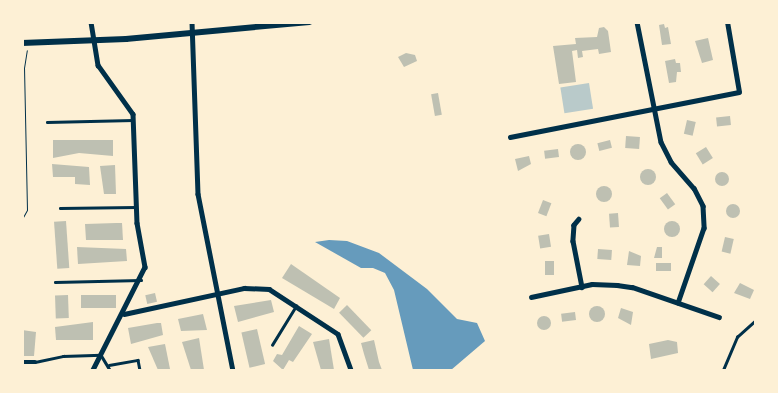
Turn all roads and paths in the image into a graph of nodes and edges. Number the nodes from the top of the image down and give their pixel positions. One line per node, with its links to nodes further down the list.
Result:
1 (92, 22): 7 (street)
2 (192, 22): 6 (street)
3 (309, 22): 6 (street)
4 (637, 22): 9 (street)
5 (727, 22): 9 (street)
6 (192, 33): 7 (street); 20 (street)
7 (92, 41): 8 (street); 10 (street)
8 (25, 43): 15 (path)
9 (654, 110): 12 (street); 22 (street)
10 (134, 120): 11 (lane); 13 (street)
11 (47, 122)
12 (510, 137)
13 (136, 207): 14 (lane); 17 (street)
14 (60, 208)
15 (22, 218)
16 (579, 219): 19 (street)
17 (141, 280): 18 (lane); 24 (street)
18 (55, 282)
19 (582, 287): 21 (street); 22 (street)
20 (217, 294): 23 (street); 24 (street); 35 (street)
21 (532, 297)
22 (678, 303): 25 (street)
23 (296, 306): 27 (lane); 36 (street)
24 (124, 314): 28 (street)
25 (719, 317)
26 (756, 320): 37 (lane)
27 (272, 346)
28 (101, 355): 30 (lane); 31 (lane); 32 (street)
29 (22, 362): 30 (street)
30 (35, 362)
31 (109, 365): 33 (lane); 34 (lane)
32 (93, 370)
33 (110, 370)
34 (140, 370)
35 (233, 370)
36 (351, 370)
37 (723, 370)

